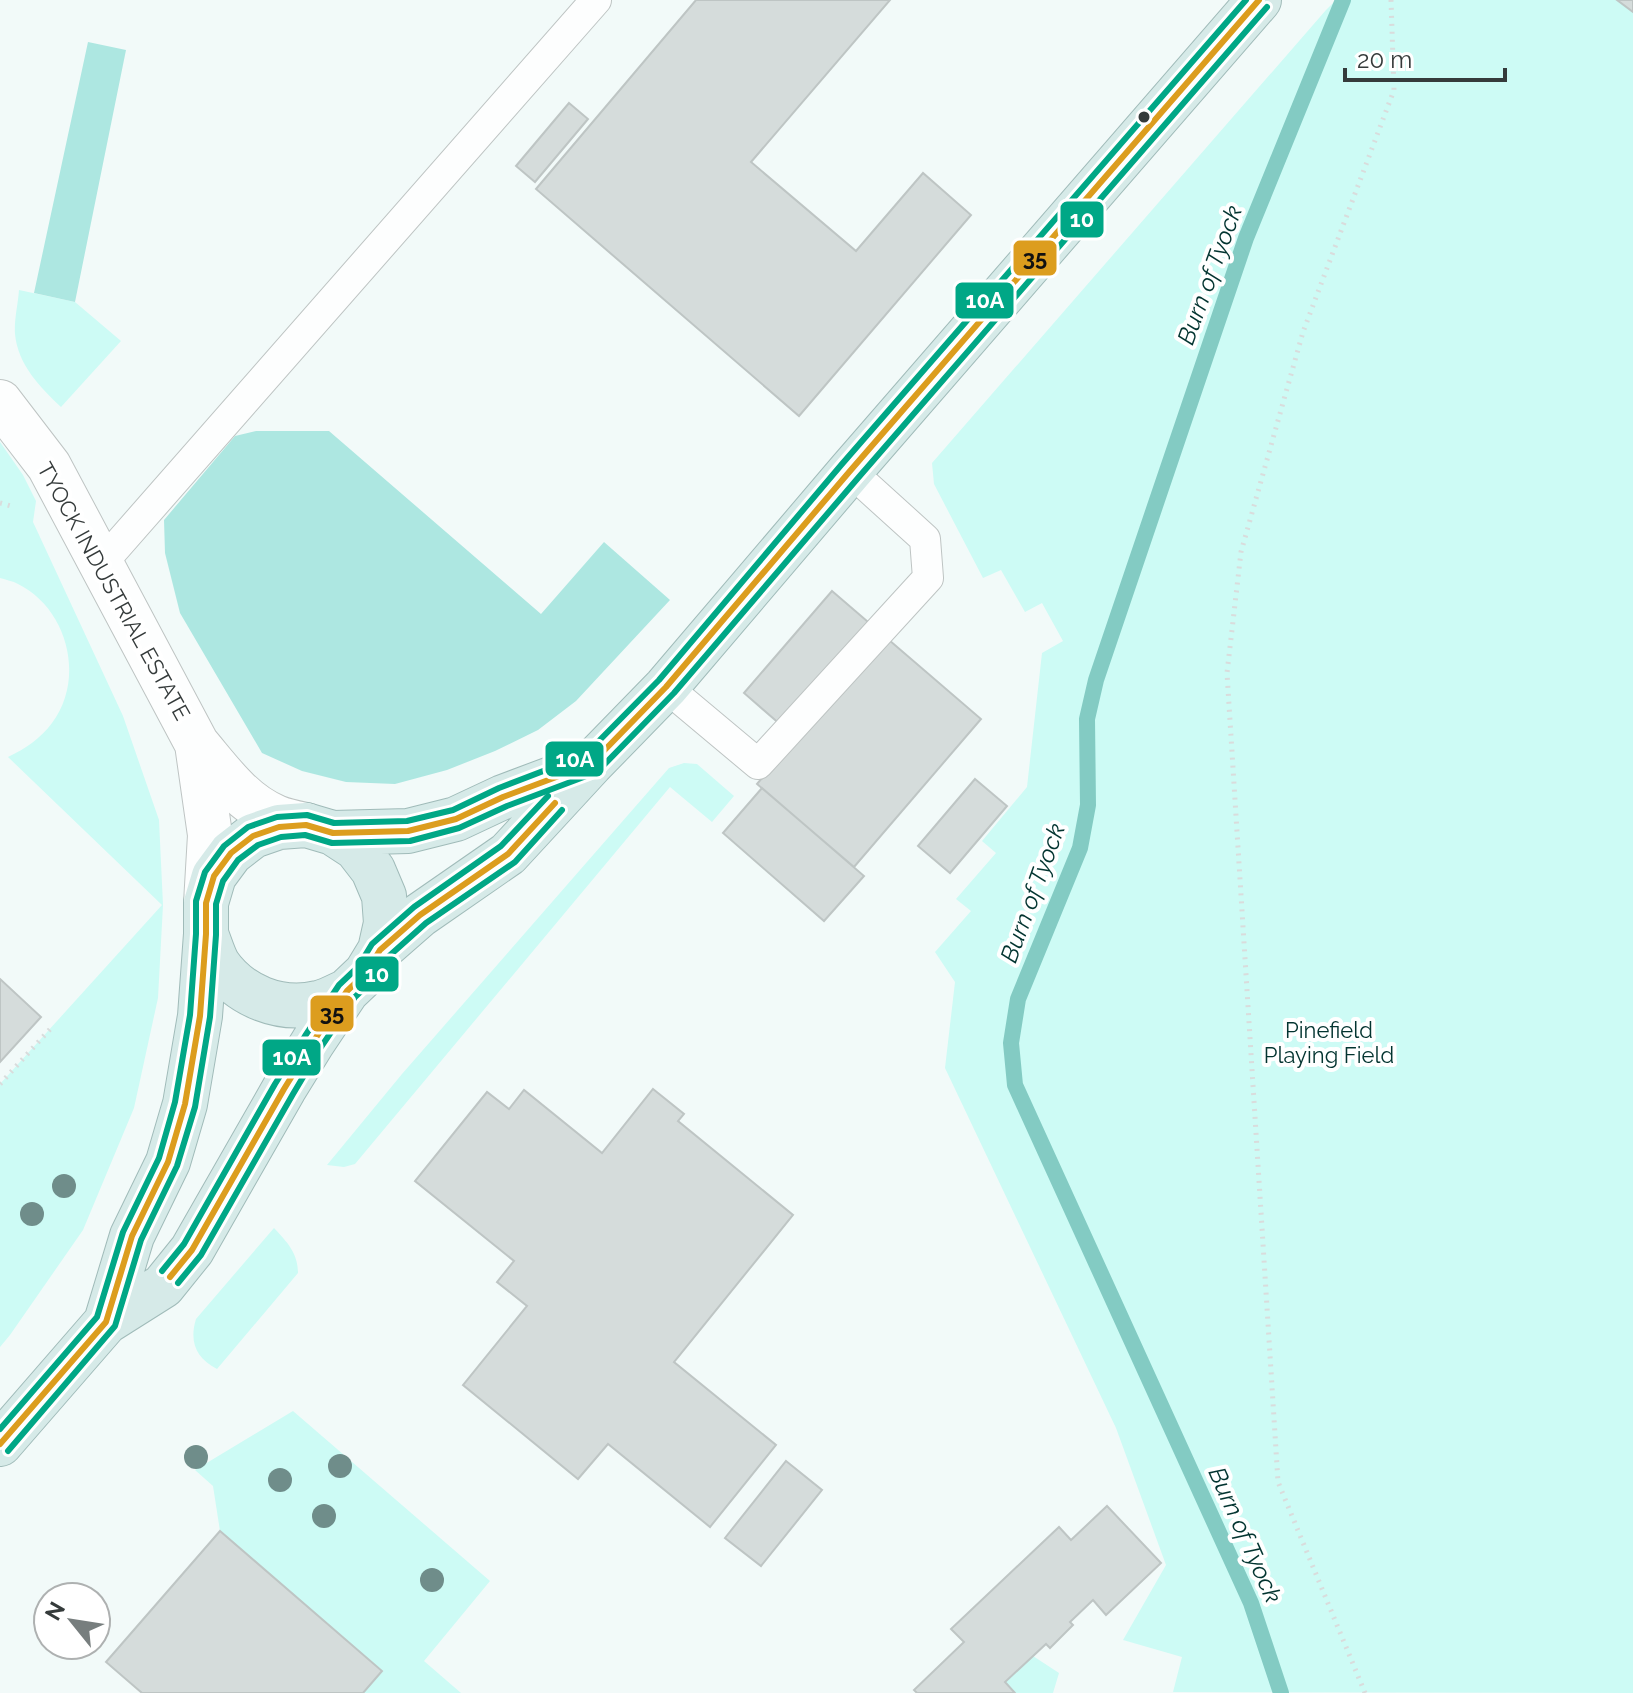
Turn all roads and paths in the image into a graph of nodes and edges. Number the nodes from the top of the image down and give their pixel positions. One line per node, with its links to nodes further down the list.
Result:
1 (596, 0): 6 (lane)
2 (1259, 0): 5 (highway)
3 (1391, 0): 18 (path)
4 (0, 402): 6 (street, TYOCK INDUSTRIAL ESTATE)
5 (850, 471): 7 (highway); 7 (lane)
6 (102, 563): 8 (street, TYOCK INDUSTRIAL ESTATE)
7 (666, 687): 9 (highway)
8 (197, 744): 10 (street, TYOCK INDUSTRIAL ESTATE); 11 (street, TYOCK INDUSTRIAL ESTATE)
9 (591, 764): 10 (highway); 12 (highway)
10 (320, 829): 11 (highway); 12 (highway)
11 (206, 919): 13 (highway); 16 (highway)
12 (380, 950): 13 (highway)
13 (347, 991): 16 (highway)
14 (52, 1027): 15 (path)
15 (0, 1084)
16 (106, 1322): 17 (highway)
17 (0, 1444)
18 (1365, 1693)

